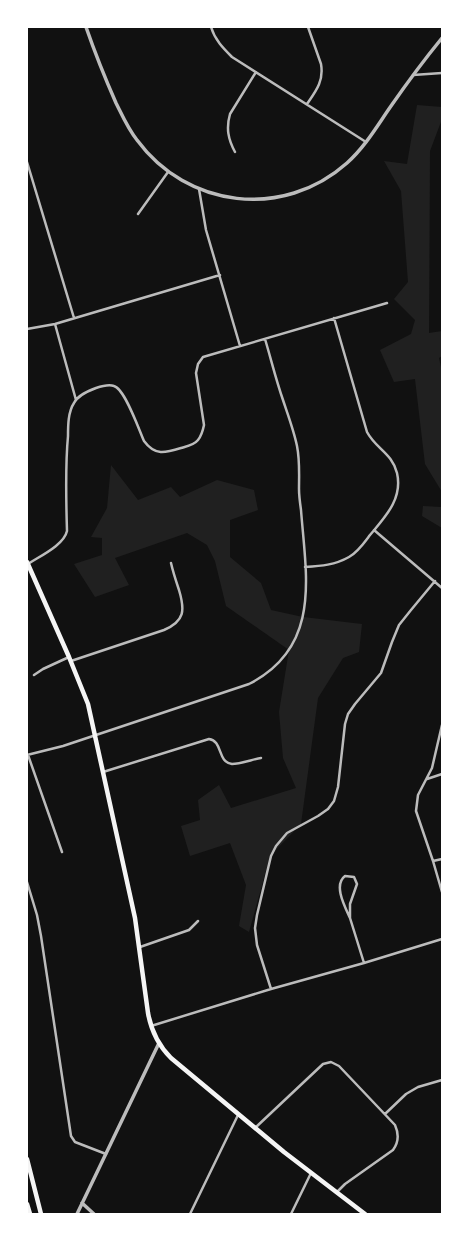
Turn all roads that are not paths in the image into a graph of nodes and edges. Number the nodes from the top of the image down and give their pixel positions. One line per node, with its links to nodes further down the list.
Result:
1 (86, 27): 12 (street)
2 (211, 27): 5 (street)
3 (308, 27): 8 (street)
4 (442, 38): 7 (street)
5 (256, 72): 8 (street); 10 (street)
6 (442, 73): 7 (street)
7 (413, 75): 9 (street)
8 (307, 104): 9 (street)
9 (366, 142): 13 (street)
10 (235, 152)
11 (27, 162): 18 (street)
12 (168, 172): 13 (street); 14 (street)
13 (199, 189): 15 (street)
14 (138, 214)
15 (220, 276): 18 (street); 22 (street)
16 (387, 302): 17 (street)
17 (334, 318): 21 (street); 24 (street)
18 (74, 319): 19 (street)
19 (55, 324): 20 (street); 23 (street)
20 (27, 329)
21 (265, 339): 22 (street); 27 (street)
22 (240, 346): 23 (street)
23 (76, 400): 25 (street)
24 (374, 530): 27 (street); 28 (street)
25 (27, 563): 30 (main road)
26 (171, 563): 30 (street)
27 (305, 566): 33 (street)
28 (435, 581): 29 (street); 49 (street)
29 (442, 588)
30 (70, 659): 31 (street); 33 (main road)
31 (34, 675)
32 (442, 725): 38 (street)
33 (95, 735): 34 (street); 36 (main road)
34 (28, 755): 39 (street)
35 (261, 758): 36 (street)
36 (104, 772): 47 (main road)
37 (442, 774): 38 (street)
38 (426, 779): 41 (street)
39 (62, 852)
40 (442, 859): 41 (street)
41 (433, 862): 43 (street)
42 (27, 882): 56 (street)
43 (442, 892)
44 (350, 918): 44 (street); 48 (street)
45 (198, 921): 47 (street)
46 (442, 939): 48 (street)
47 (140, 947): 50 (main road)
48 (364, 963): 49 (street)
49 (271, 989): 50 (street)
50 (150, 1026): 51 (main road)
51 (159, 1043): 54 (main road); 56 (street)
52 (442, 1080): 53 (street)
53 (384, 1114): 55 (street); 59 (street)
54 (238, 1115): 55 (main road); 66 (street)
55 (255, 1128): 58 (main road)
56 (106, 1154): 60 (street)
57 (27, 1159): 63 (main road)
58 (311, 1173): 59 (main road); 67 (street)
59 (337, 1192): 68 (main road)
60 (82, 1203): 64 (street); 65 (street)
61 (27, 1204): 62 (main road)
62 (30, 1214)
63 (41, 1214)
64 (77, 1214)
65 (94, 1214)
66 (190, 1214)
67 (291, 1214)
68 (365, 1214)

